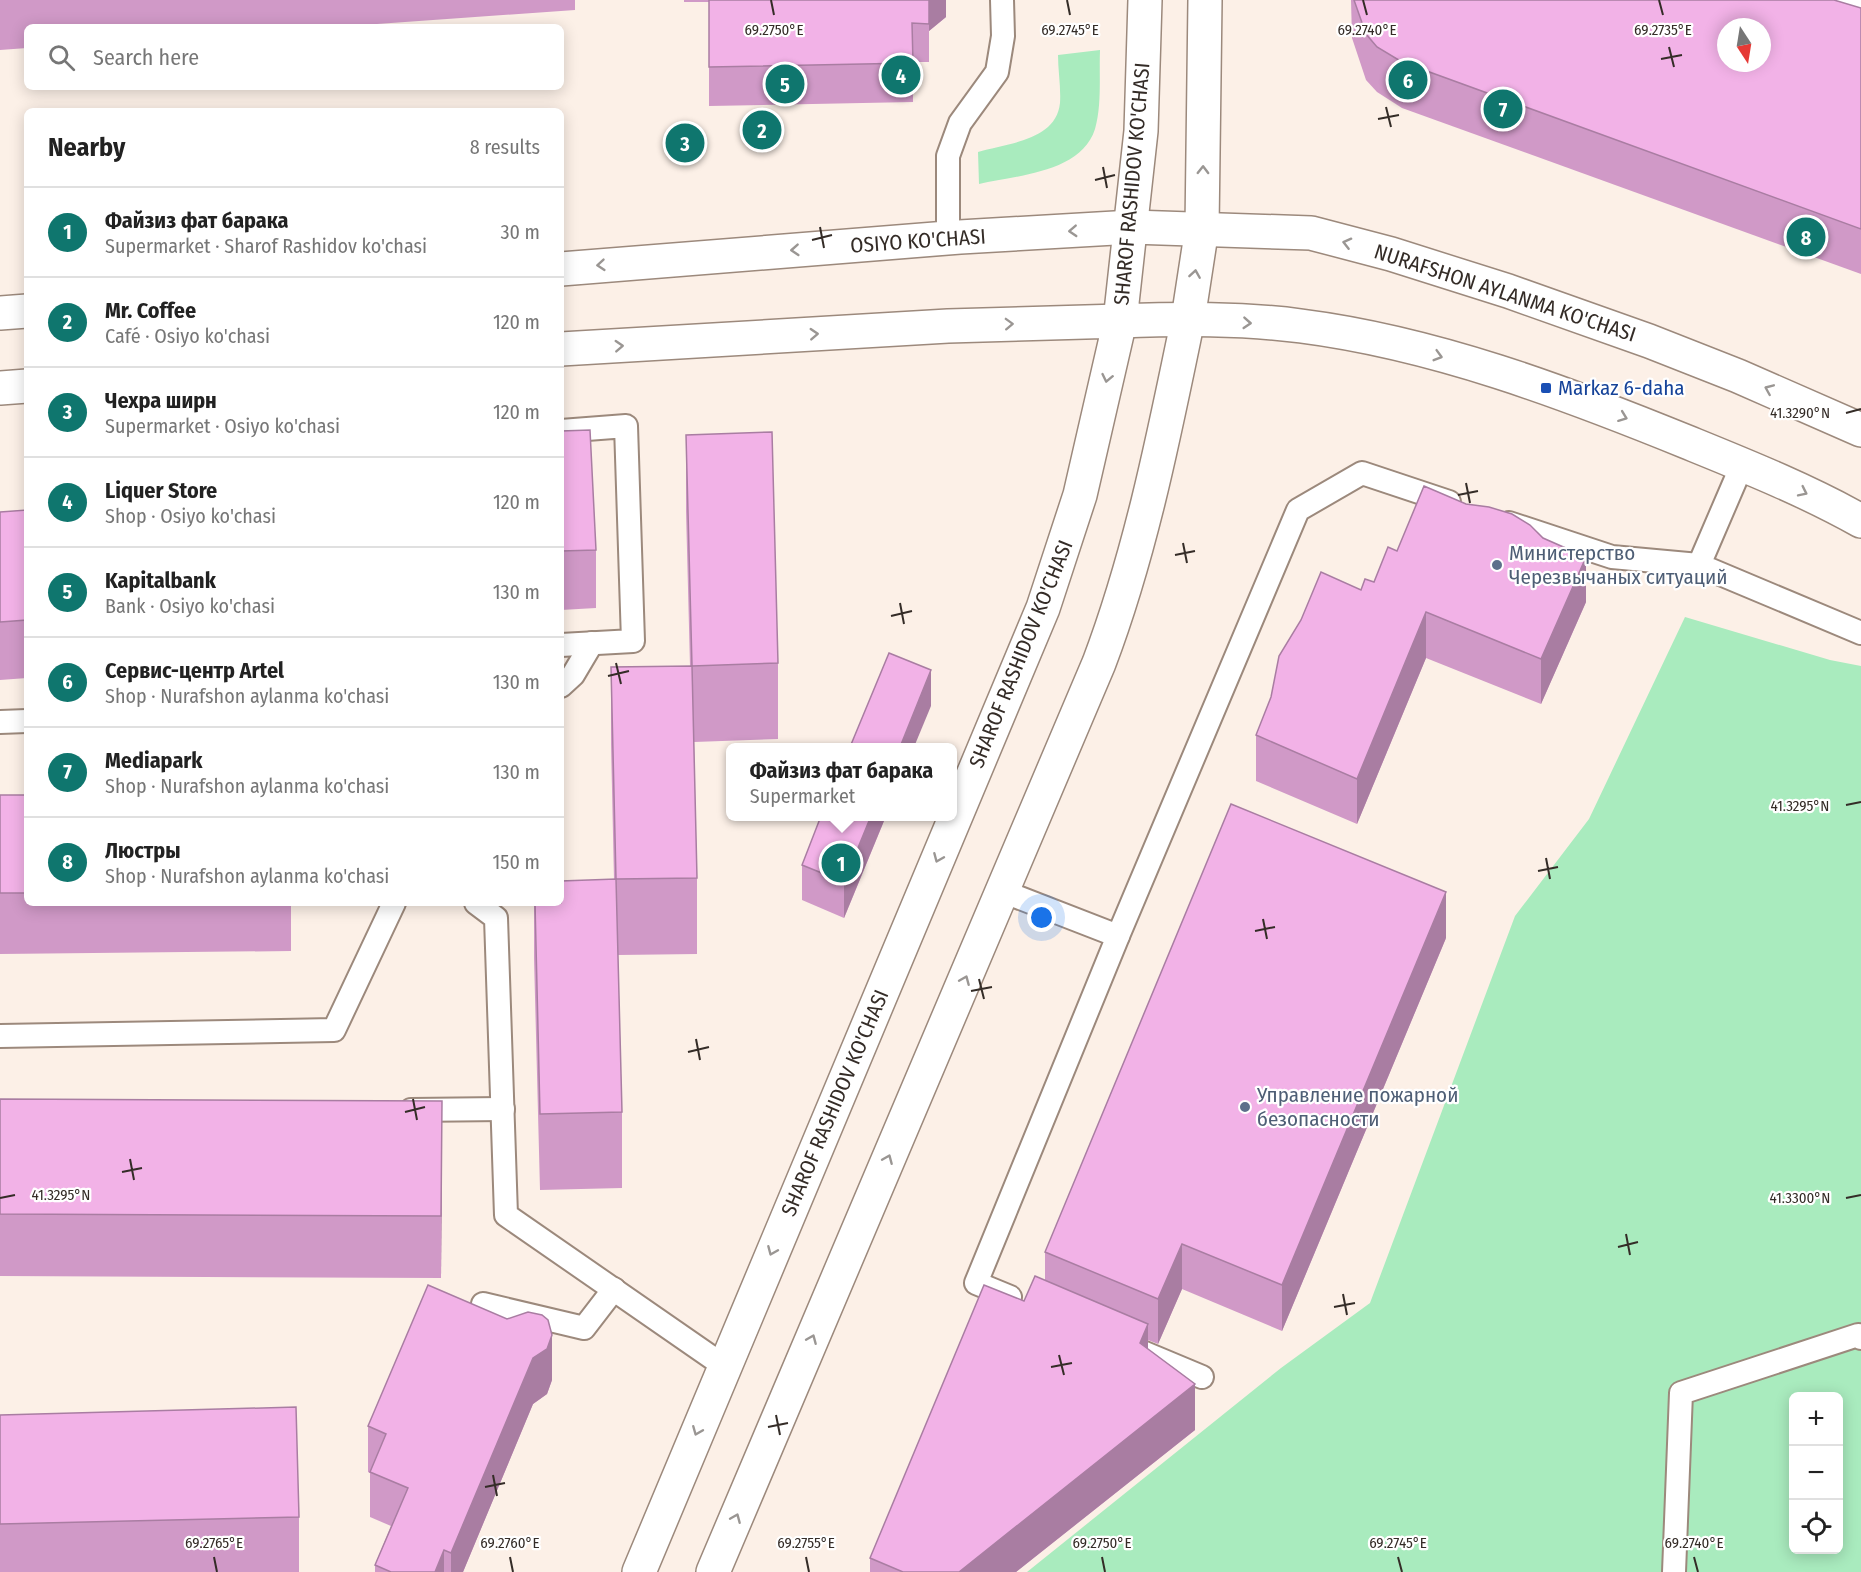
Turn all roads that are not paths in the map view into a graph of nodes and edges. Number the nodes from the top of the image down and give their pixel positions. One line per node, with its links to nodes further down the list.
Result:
1 (1002, 0): 8 (lane)
2 (1145, 0): 6 (main road, SHAROF RASHIDOV KO'CHASI)
3 (1205, 0): 7 (main road, one-way to 3)
4 (1838, 0): 5 (lane)
5 (1861, 9)
6 (1132, 227): 7 (main road, NURAFSHON AYLANMA KO'CHASI); 8 (main road, OSIYO KO'CHASI, one-way to 8); 13 (main road, SHAROF RASHIDOV KO'CHASI)
7 (1202, 228): 12 (main road, one-way to 7); 17 (main road, NURAFSHON AYLANMA KO'CHASI, one-way to 7)
8 (948, 238): 9 (main road, OSIYO KO'CHASI, one-way to 9)
9 (564, 268)
10 (24, 311): 11 (main road)
11 (0, 313)
12 (1188, 319): 13 (main road); 19 (main road, one-way to 19); 32 (main road)
13 (1120, 321): 14 (main road, one-way to 13); 30 (main road, SHAROF RASHIDOV KO'CHASI, one-way to 30)
14 (564, 349)
15 (24, 387): 16 (main road)
16 (0, 388)
17 (1861, 430)
18 (564, 431): 25 (lane)
19 (1742, 465): 22 (main road, one-way to 22); 23 (lane)
20 (1464, 508): 35 (lane)
21 (1487, 515): 23 (lane)
22 (1861, 521)
23 (1699, 565): 24 (lane)
24 (1861, 633)
25 (592, 643): 26 (lane); 27 (lane)
26 (564, 645)
27 (564, 683)
28 (24, 721): 29 (lane)
29 (0, 722)
30 (957, 813)
31 (954, 821): 44 (main road, SHAROF RASHIDOV KO'CHASI, one-way to 44)
32 (1002, 891): 35 (lane); 47 (main road, one-way to 32)
33 (393, 906): 36 (lane)
34 (498, 910): 37 (lane)
35 (1118, 936): 41 (lane)
36 (0, 1036)
37 (503, 1109): 38 (lane); 39 (lane)
38 (395, 1110)
39 (614, 1289): 40 (lane); 44 (lane)
40 (483, 1304)
41 (1030, 1305)
42 (1861, 1338): 48 (lane)
43 (1116, 1341): 45 (lane)
44 (724, 1366): 46 (main road, SHAROF RASHIDOV KO'CHASI, one-way to 46)
45 (1202, 1377)
46 (639, 1572)
47 (713, 1572)
48 (1674, 1572)

